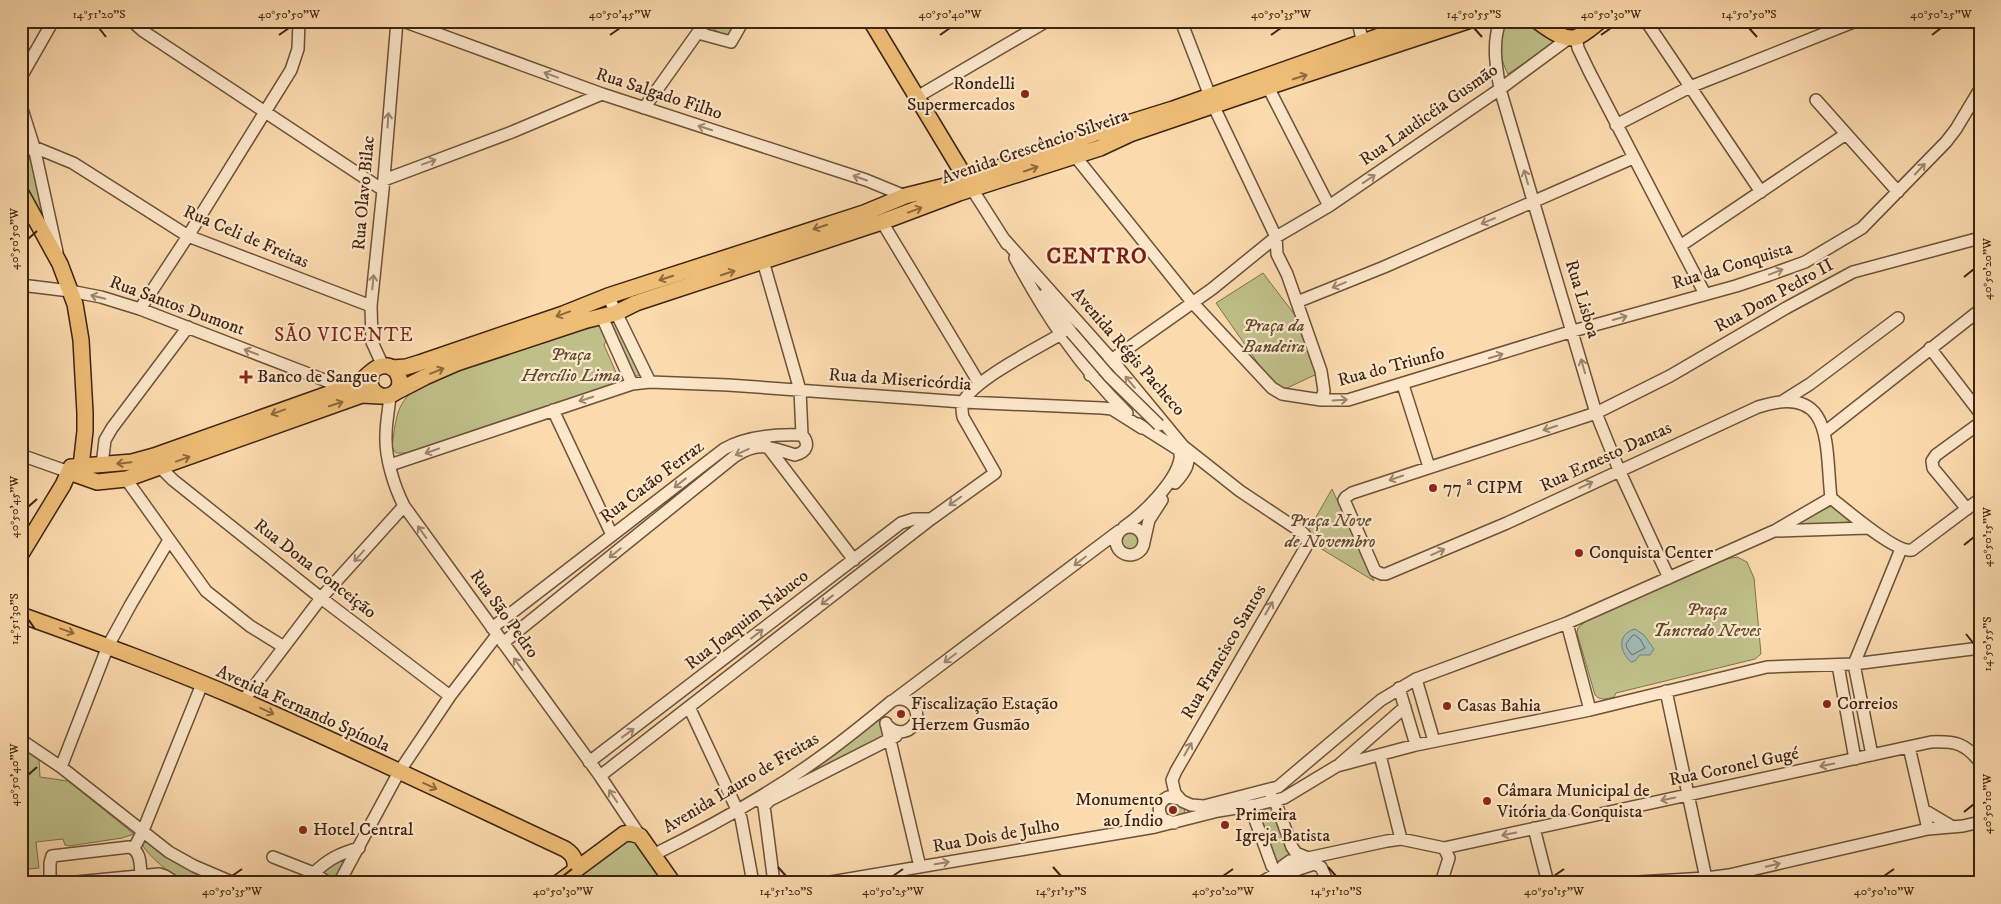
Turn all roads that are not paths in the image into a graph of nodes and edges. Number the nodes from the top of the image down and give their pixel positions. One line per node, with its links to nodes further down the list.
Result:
1 (54, 21): 22 (street)
2 (299, 21): 33 (street)
3 (397, 21): 43 (street, Rua Olavo Bilac, one-way to 3)
4 (403, 21): 27 (street, Rua Salgado Filho, one-way to 4)
5 (706, 21): 19 (street)
6 (743, 21): 19 (street)
7 (871, 21): 28 (main road, Avenida Régis Pacheco)
8 (1046, 21): 28 (street)
9 (1180, 21): 30 (street)
10 (1358, 21): 21 (street)
11 (1422, 21): 21 (main road, Avenida Crescêncio Silveira)
12 (1468, 21): 21 (main road, Avenida Crescêncio Silveira)
13 (1500, 21): 25 (street, Rua Lisboa)
14 (1537, 21): 20 (main road)
15 (1600, 21): 20 (main road, Rua Laudicéia Gusmão)
16 (1646, 21): 24 (street)
17 (1856, 21): 24 (street)
18 (134, 22): 33 (street)
19 (698, 33): 32 (street)
20 (1573, 38): 25 (street, Rua Laudicéia Gusmão); 34 (street)
21 (1364, 48): 23 (main road, Avenida Crescêncio Silveira, one-way to 21); 30 (main road, Avenida Crescêncio Silveira)
22 (21, 77)
23 (1268, 87): 30 (main road, Avenida Crescêncio Silveira); 49 (street)
24 (1690, 87): 34 (street); 44 (street)
25 (1500, 89): 48 (street, Rua Lisboa, one-way to 25); 49 (street, Rua Laudicéia Gusmão, one-way to 25)
26 (1980, 89): 45 (street, Rua da Conquista, one-way to 26)
27 (602, 94): 32 (street, Rua Salgado Filho); 43 (street, one-way to 27)
28 (917, 97): 42 (main road, Avenida Régis Pacheco)
29 (1816, 100): 36 (street)
30 (1212, 101): 35 (main road, Avenida Crescêncio Silveira); 38 (main road, Avenida Crescêncio Silveira); 52 (street)
31 (21, 106): 37 (street)
32 (644, 108): 47 (street, Rua Salgado Filho, one-way to 32)
33 (264, 111): 43 (street); 51 (street)
34 (1616, 125): 41 (street)
35 (1096, 133): 38 (main road); 39 (main road, Avenida Crescêncio Silveira)
36 (1846, 134): 44 (street); 45 (street)
37 (34, 147): 40 (street); 51 (street, Rua Celi de Freitas); 57 (street)
38 (1100, 148): 39 (main road, Avenida Crescêncio Silveira)
39 (1071, 149): 42 (main road, Avenida Crescêncio Silveira); 62 (street, Rua do Triunfo)
40 (21, 151)
41 (1633, 158): 48 (street); 55 (street)
42 (969, 184): 47 (main road, Avenida Crescêncio Silveira); 50 (main road, Avenida Crescêncio Silveira, one-way to 42); 53 (street, Avenida Régis Pacheco)
43 (384, 185): 64 (street, Rua Olavo Bilac, one-way to 43)
44 (1761, 192): 55 (street)
45 (1898, 192): 60 (street, Rua da Conquista, one-way to 45)
46 (21, 193): 57 (main road)
47 (905, 196): 50 (main road, Avenida Crescêncio Silveira)
48 (1533, 202): 63 (street, one-way to 63); 70 (street, Rua Lisboa)
49 (1329, 206): 52 (street, Rua Laudicéia Gusmão)
50 (879, 215): 56 (main road, Avenida Crescêncio Silveira); 61 (main road, Avenida Crescêncio Silveira, one-way to 61); 77 (street)
51 (188, 236): 64 (street, Rua Celi de Freitas); 65 (street)
52 (1276, 237): 62 (street, Rua Laudicéia Gusmão); 63 (street)
53 (1003, 238): 71 (street, Avenida Régis Pacheco); 73 (street, Avenida Régis Pacheco)
54 (1980, 238): 87 (street, Rua Dom Pedro II)
55 (1680, 246): 60 (street)
56 (763, 261): 67 (main road, Avenida Crescêncio Silveira, one-way to 56); 81 (street)
57 (60, 264): 59 (main road)
58 (21, 285): 59 (street, Rua Santos Dumont)
59 (70, 291): 65 (street, Rua Santos Dumont, one-way to 59); 100 (main road)
60 (1705, 294): 70 (street, Rua da Conquista, one-way to 60)
61 (608, 296): 67 (street); 74 (main road, one-way to 74)
62 (1192, 302): 73 (street); 83 (street, Rua do Triunfo)
63 (1297, 302): 83 (street)
64 (371, 306): 74 (street, Rua Olavo Bilac)
65 (140, 308): 69 (street, Rua Santos Dumont)
66 (1980, 310): 72 (street)
67 (609, 315): 76 (street); 78 (street); 82 (main road, one-way to 67)
68 (1898, 318): 84 (street)
69 (188, 327): 80 (street, Rua Santos Dumont, one-way to 69); 96 (street)
70 (1573, 332): 79 (street, Rua do Triunfo, one-way to 70); 87 (street, Rua Lisboa, one-way to 70)
71 (1066, 333): 75 (street, Avenida Régis Pacheco); 77 (street); 94 (street, Avenida Régis Pacheco, bridge)
72 (1930, 348): 88 (street); 91 (street)
73 (1112, 360): 75 (street); 94 (street, Avenida Régis Pacheco, one-way to 73)
74 (382, 369): 80 (main road); 82 (main road); 82 (main road)
75 (1090, 375): 90 (street, Avenida Régis Pacheco)
76 (650, 382): 78 (street); 81 (street, Rua da Misericórdia)
77 (980, 383): 85 (street)
78 (632, 384): 86 (street, one-way to 86)
79 (1403, 385): 83 (street, Rua do Triunfo, one-way to 79); 99 (street)
80 (346, 388): 96 (main road, one-way to 96)
81 (800, 390): 85 (street, Rua da Misericórdia); 92 (street)
82 (388, 395): 97 (street, Rua São Pedro); 98 (main road, one-way to 82)
83 (1321, 400)
84 (1783, 401): 91 (street, Rua Ernesto Dantas); 101 (street, Rua Ernesto Dantas)
85 (964, 402): 90 (street, Rua da Misericórdia); 107 (street, Rua Joaquim Nabuco, one-way to 107)
86 (553, 410): 97 (street, one-way to 97); 111 (street)
87 (1596, 413): 99 (street, Rua Dom Pedro II, one-way to 99); 101 (street, Rua Lisboa)
88 (1980, 413)
89 (1980, 423): 106 (street)
90 (1142, 428): 94 (street)
91 (1825, 432): 103 (street)
92 (802, 435): 93 (street); 111 (street, Rua Catão Ferraz, one-way to 111)
93 (767, 446): 116 (street); 122 (street, Rua Catão Ferraz, one-way to 122)
94 (1181, 453): 109 (street, Avenida Lauro de Freitas); 113 (street); 157 (street, Rua Francisco Santos, one-way to 94)
95 (21, 455): 100 (street)
96 (102, 465): 100 (main road)
97 (390, 465): 105 (street, Rua São Pedro)
98 (160, 467): 102 (main road); 119 (street, Rua Dona Conceição)
99 (1429, 467): 117 (street, Rua Dom Pedro II, one-way to 117)
100 (72, 470): 102 (main road); 115 (main road)
101 (1619, 470): 117 (street, Rua Ernesto Dantas, one-way to 101); 118 (street, Rua Lisboa)
102 (126, 479): 112 (street)
103 (1831, 498): 108 (street); 110 (street)
104 (1980, 499): 106 (street)
105 (404, 506): 119 (street, one-way to 119); 122 (street, Rua São Pedro, one-way to 105)
106 (1967, 509): 114 (street)
107 (931, 519): 116 (street, Rua Joaquim Nabuco); 135 (street, Rua Joaquim Nabuco, one-way to 135)
108 (1868, 528): 110 (street); 114 (street)
109 (1121, 529): 113 (street); 113 (street); 134 (street, Avenida Lauro de Freitas, one-way to 134)
110 (1774, 531): 118 (street)
111 (612, 535): 122 (street, Rua Catão Ferraz)
112 (169, 540): 123 (street); 124 (street)
113 (1144, 542)
114 (1901, 549): 126 (street)
115 (21, 554)
116 (854, 560): 149 (street, Rua Joaquim Nabuco, one-way to 116)
117 (1393, 572)
118 (1669, 578): 121 (street)
119 (321, 598): 124 (street); 132 (street, Rua Dona Conceição)
120 (21, 615): 123 (main road, Avenida Fernando Spínola, one-way to 123)
121 (1567, 622): 128 (street); 137 (street)
122 (497, 635): 132 (street, Rua Catão Ferraz); 149 (street, Rua São Pedro, one-way to 122)
123 (108, 646): 129 (main road, Avenida Fernando Spínola); 152 (street)
124 (284, 647): 133 (street)
125 (1980, 648): 126 (street)
126 (1854, 664): 127 (street); 147 (street)
127 (1838, 665): 131 (street); 148 (street)
128 (1416, 680): 130 (street); 143 (street)
129 (202, 684): 133 (main road, Avenida Fernando Spínola); 168 (street)
130 (1399, 688): 136 (street); 155 (street)
131 (1666, 691): 137 (street); 156 (street)
132 (450, 696): 153 (street, Rua Catão Ferraz)
133 (243, 700): 153 (main road, Avenida Fernando Spínola, one-way to 153)
134 (892, 702): 138 (street); 140 (street); 159 (street, Avenida Lauro de Freitas)
135 (689, 707): 154 (street, Rua Joaquim Nabuco); 161 (street)
136 (1405, 707): 139 (street); 151 (street)
137 (1590, 710): 143 (street)
138 (886, 724): 140 (street); 142 (street)
139 (1412, 731): 144 (street); 146 (street)
140 (905, 732): 142 (street, Avenida Lauro de Freitas)
141 (21, 740): 152 (street)
142 (890, 740): 159 (street, Avenida Lauro de Freitas); 178 (street)
143 (1439, 740): 144 (street)
144 (1416, 745): 146 (street)
145 (1909, 747): 147 (street, Rua Coronel Gugé); 150 (street, Rua Coronel Gugé); 162 (street)
146 (1384, 754): 151 (street); 170 (street)
147 (1872, 755): 148 (street, Rua Coronel Gugé)
148 (1855, 759): 156 (street, Rua Coronel Gugé, one-way to 156)
149 (589, 762): 154 (street, Rua São Pedro)
150 (1980, 762)
151 (1336, 766): 158 (street, Rua Dois de Julho)
152 (61, 767): 168 (street)
153 (399, 772): 172 (street, Rua Catão Ferraz); 179 (main road, Avenida Fernando Spínola, one-way to 179)
154 (600, 776): 169 (street, Rua São Pedro, one-way to 154)
155 (1263, 792): 157 (street); 158 (street)
156 (1687, 795): 166 (street, Rua Coronel Gugé, one-way to 166); 185 (street)
157 (1179, 798): 163 (street); 163 (street)
158 (1275, 801): 160 (street, Rua Dois de Julho); 176 (street)
159 (760, 802): 161 (street, Avenida Lauro de Freitas); 194 (street)
160 (1248, 809): 163 (street, Rua Dois de Julho); 180 (street)
161 (737, 810): 175 (street, Avenida Lauro de Freitas); 193 (street)
162 (1924, 810): 165 (street); 167 (street)
163 (1176, 822): 178 (street, Rua Dois de Julho, one-way to 163)
164 (1980, 822): 165 (street)
165 (1951, 826): 167 (street)
166 (1534, 828): 173 (street, Rua Coronel Gugé, one-way to 173); 198 (street)
167 (1928, 829): 185 (street, one-way to 167)
168 (142, 833): 171 (street); 188 (street)
169 (640, 836): 175 (main road); 179 (main road)
170 (1401, 840): 173 (street, Rua Coronel Gugé); 174 (street, Rua Coronel Gugé)
171 (134, 848): 182 (street); 186 (street)
172 (359, 848): 181 (street); 190 (street, Rua Catão Ferraz)
173 (1444, 848): 197 (street)
174 (1332, 853): 176 (street, Rua Coronel Gugé); 183 (street)
175 (653, 855): 192 (main road)
176 (1303, 856): 180 (street, Rua Coronel Gugé)
177 (273, 857): 181 (street)
178 (920, 868): 195 (street, Rua Dois de Julho)
179 (574, 871): 191 (main road)
180 (1278, 872): 183 (street); 196 (street, Rua Coronel Gugé)
181 (314, 873): 189 (street)
182 (141, 874): 184 (street); 187 (street)
183 (1326, 876)
184 (172, 881)
185 (1707, 881): 199 (street)
186 (50, 883)
187 (66, 883)
188 (234, 883)
189 (328, 883)
190 (339, 883)
191 (558, 883)
192 (673, 883)
193 (753, 883)
194 (774, 883)
195 (825, 883)
196 (1260, 883)
197 (1441, 883)
198 (1548, 883)
199 (1621, 883)

